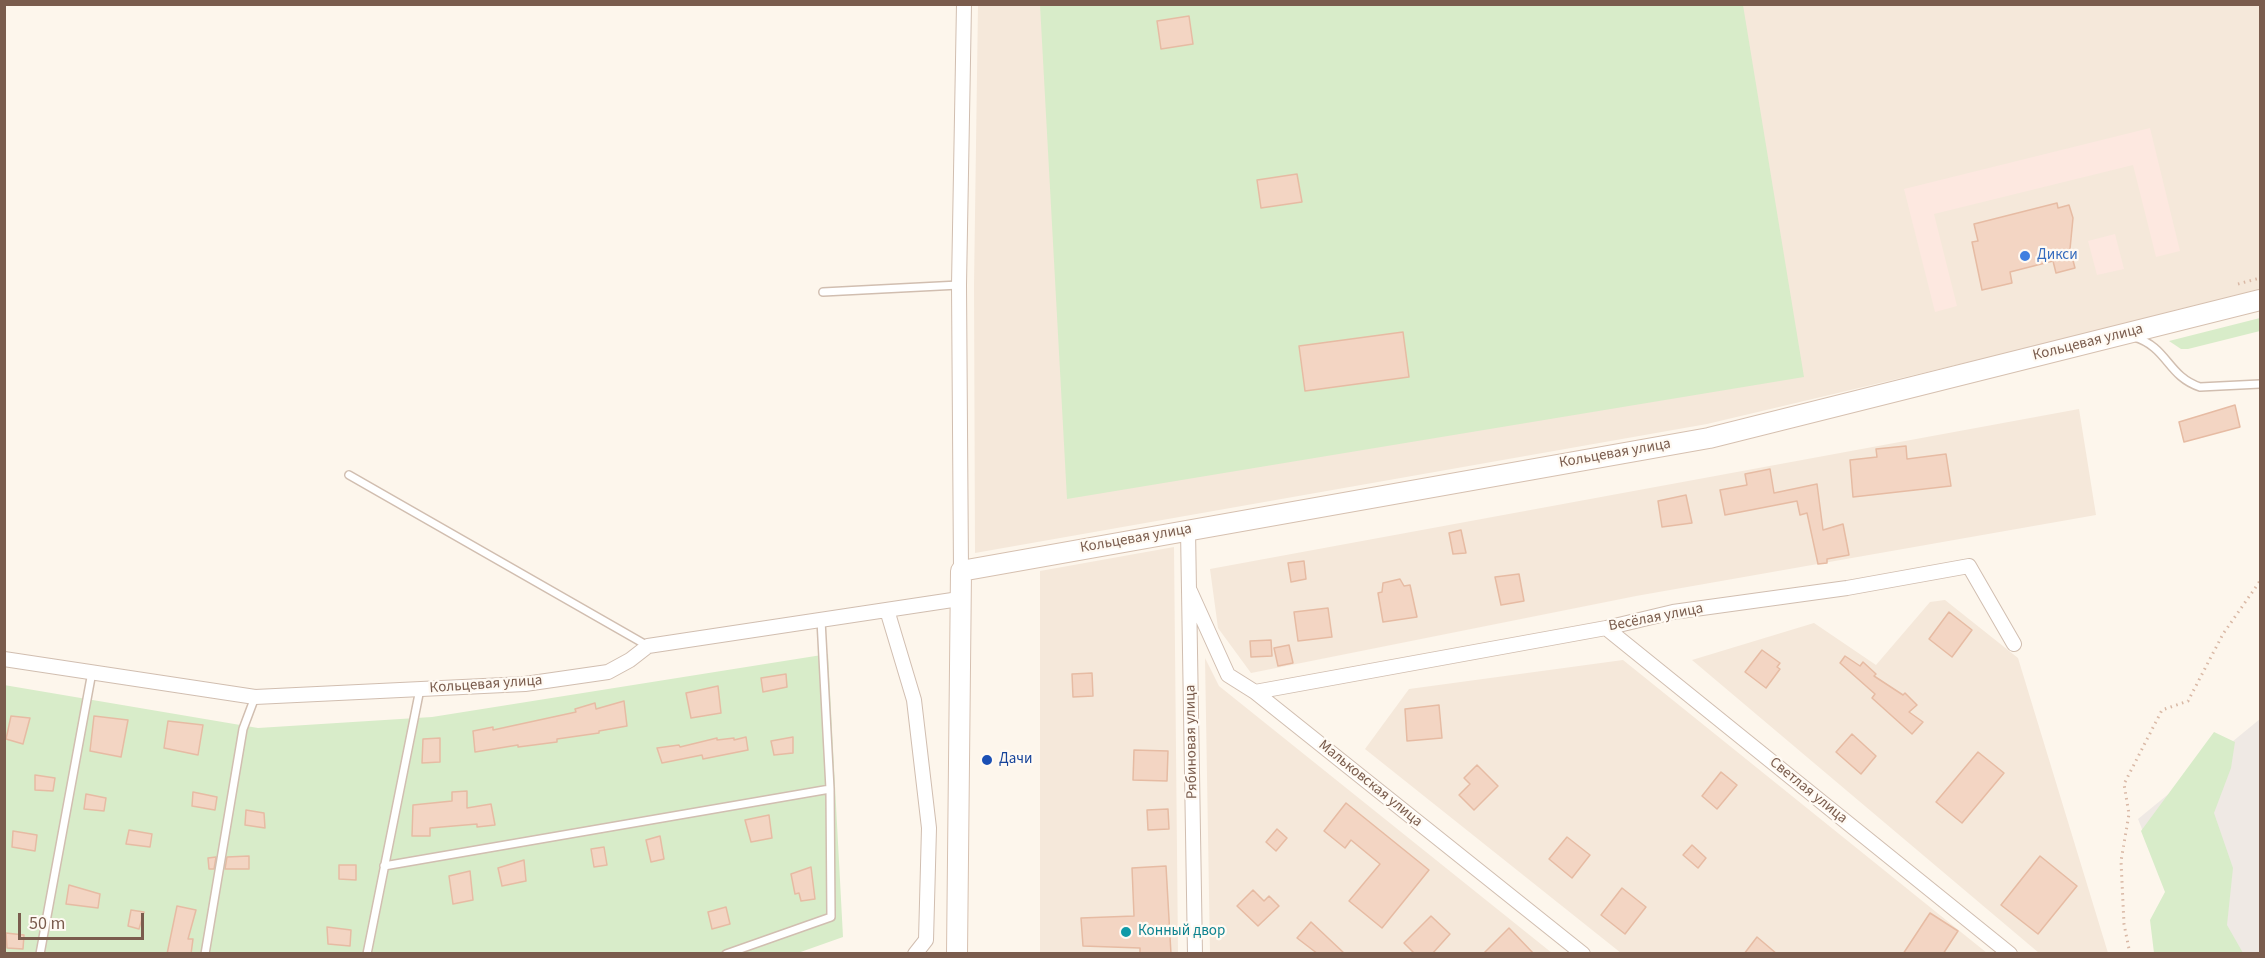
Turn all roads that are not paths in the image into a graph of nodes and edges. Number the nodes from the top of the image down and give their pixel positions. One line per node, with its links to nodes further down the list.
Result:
1 (964, 4): 2 (street)
2 (959, 285): 3 (lane); 9 (street)
3 (823, 292)
4 (2260, 300): 5 (street, Кольцевая улица)
5 (2117, 335): 6 (lane); 8 (street, Кольцевая улица)
6 (2260, 384)
7 (349, 475): 16 (lane)
8 (1188, 530): 9 (street, Кольцевая улица); 10 (street, Рябиновая улица)
9 (961, 571): 11 (street)
10 (1190, 591): 20 (street, Мальковская улица); 30 (street, Рябиновая улица)
11 (959, 599): 12 (street, Кольцевая улица); 29 (street)
12 (887, 610): 13 (street, Кольцевая улица); 28 (street)
13 (821, 620): 16 (street, Кольцевая улица); 22 (lane)
14 (1606, 628): 15 (street, Весёлая улица); 20 (street, Весёлая улица); 32 (street, Светлая улица)
15 (2013, 644)
16 (648, 646): 19 (street, Кольцевая улица)
17 (4, 658): 18 (street, Кольцевая улица)
18 (92, 672): 21 (street, Кольцевая улица); 24 (lane)
19 (420, 689): 21 (street, Кольцевая улица); 23 (lane)
20 (1255, 692): 31 (street, Мальковская улица)
21 (255, 697): 25 (lane)
22 (830, 789): 23 (lane); 27 (lane)
23 (384, 866): 26 (lane)
24 (39, 954)
25 (205, 954)
26 (367, 954)
27 (726, 954)
28 (915, 954)
29 (957, 954)
30 (1195, 954)
31 (1582, 954)
32 (2010, 954)

